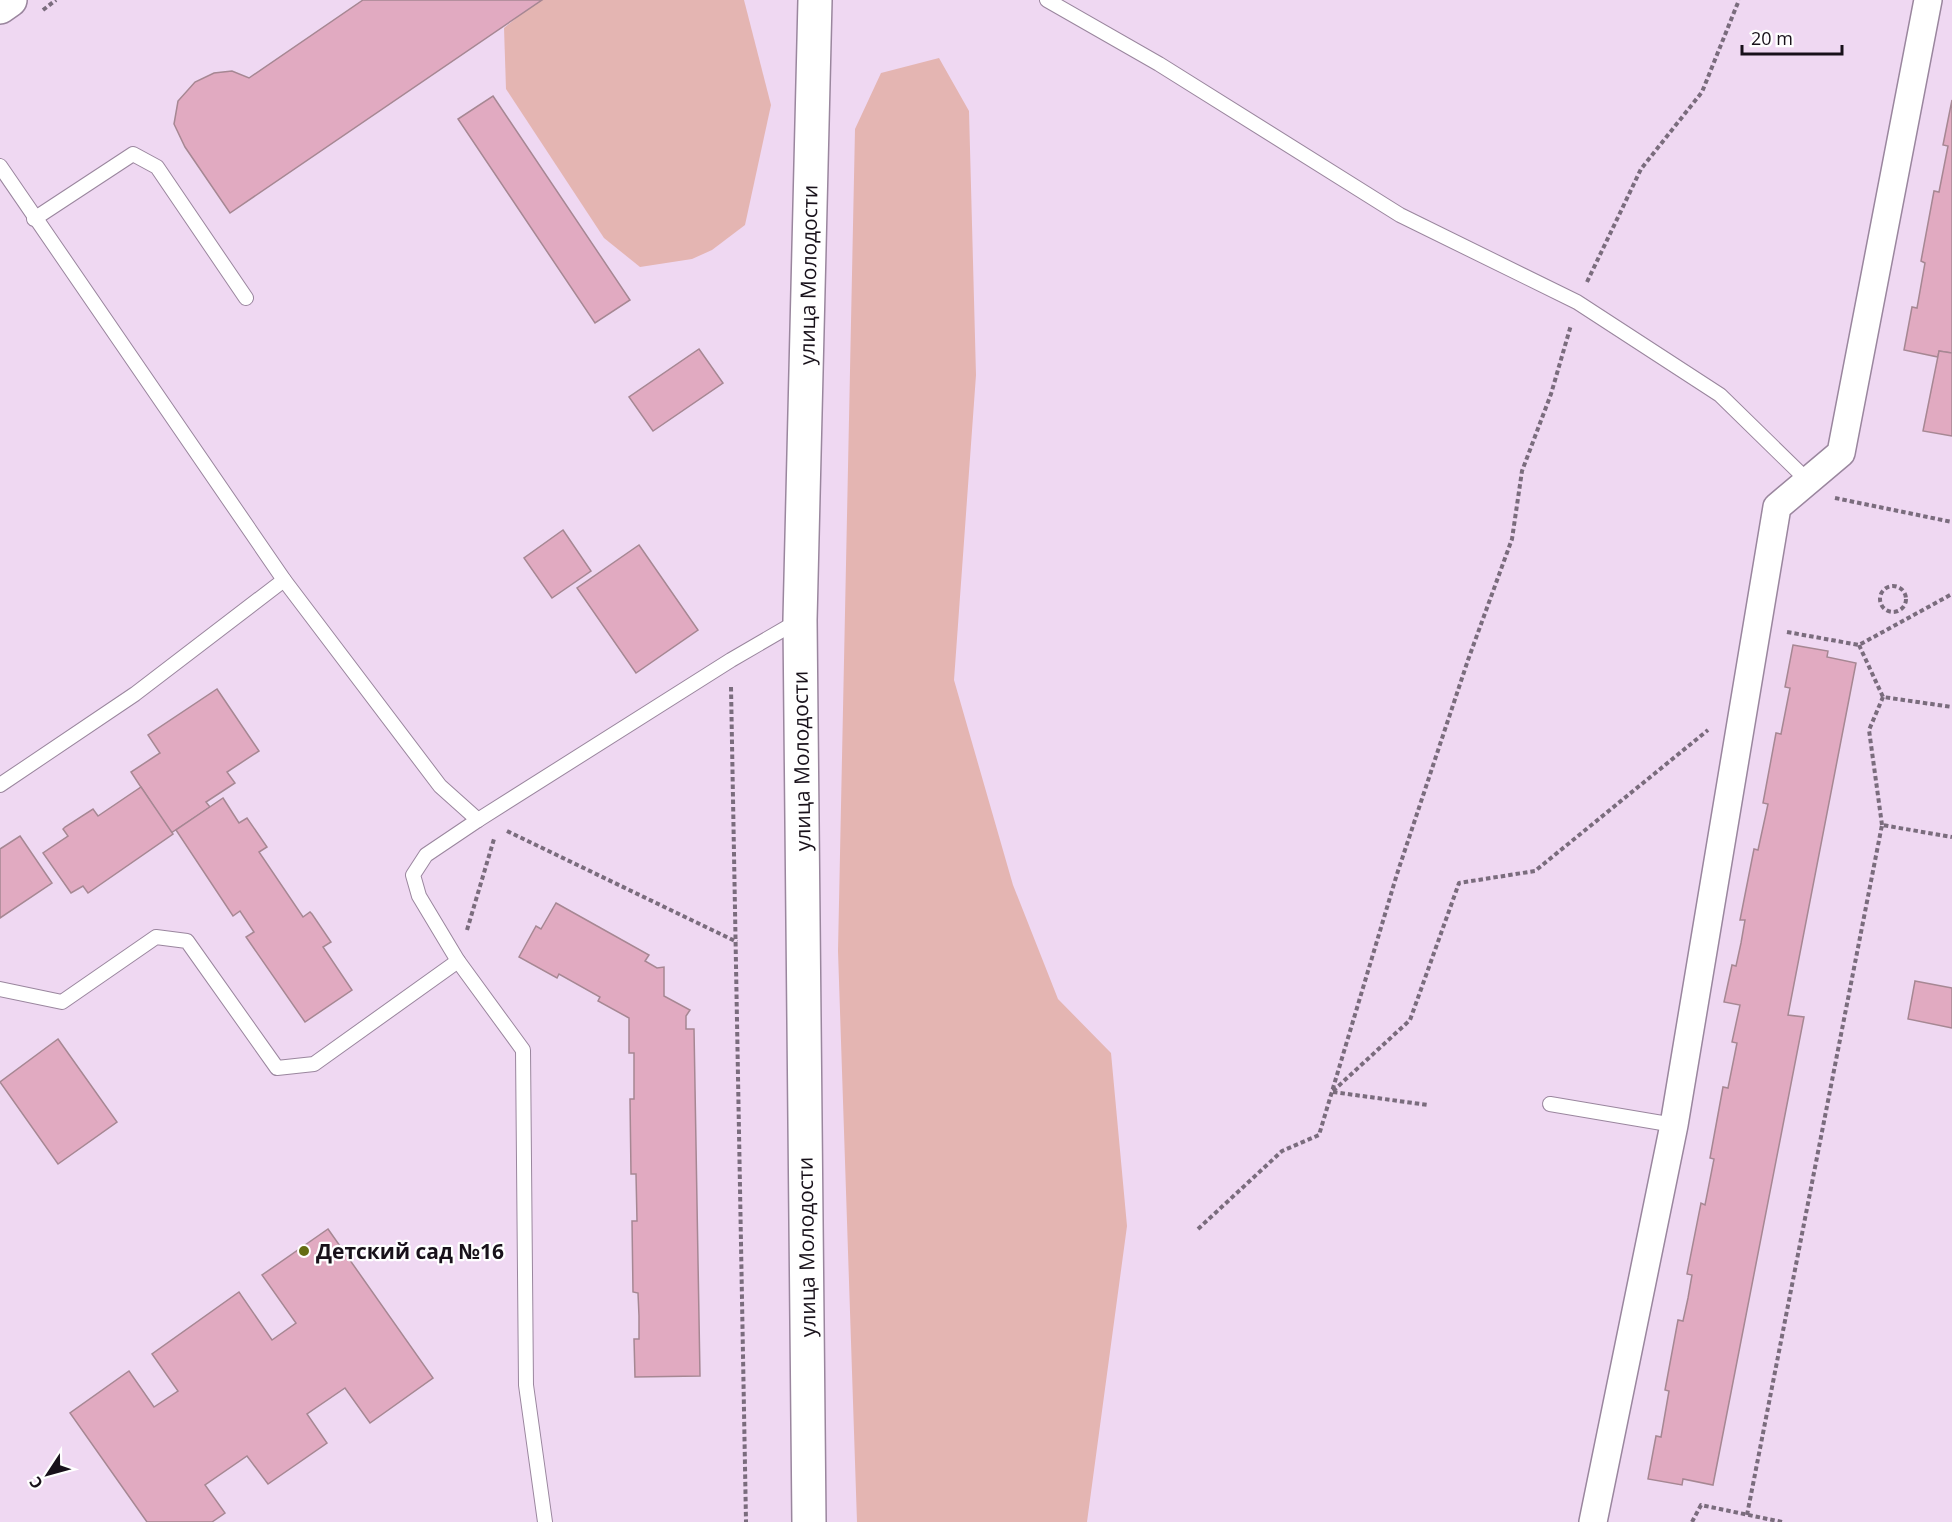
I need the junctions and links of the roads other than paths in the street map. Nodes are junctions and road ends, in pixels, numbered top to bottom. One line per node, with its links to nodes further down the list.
1 (10, 0): 5 (street)
2 (815, 0): 11 (street, улица Молодости)
3 (1047, 0): 9 (lane)
4 (1928, 0): 9 (street)
5 (0, 7)
6 (0, 166): 7 (lane)
7 (34, 219): 8 (lane); 10 (lane)
8 (246, 298)
9 (1808, 482): 17 (street)
10 (284, 580): 12 (lane); 13 (lane)
11 (800, 620): 13 (lane); 19 (street, улица Молодости)
12 (0, 785)
13 (478, 820): 14 (lane)
14 (458, 961): 15 (lane); 18 (lane)
15 (0, 989)
16 (1550, 1104): 17 (lane)
17 (1674, 1125): 20 (street)
18 (545, 1522)
19 (809, 1522)
20 (1593, 1522)

